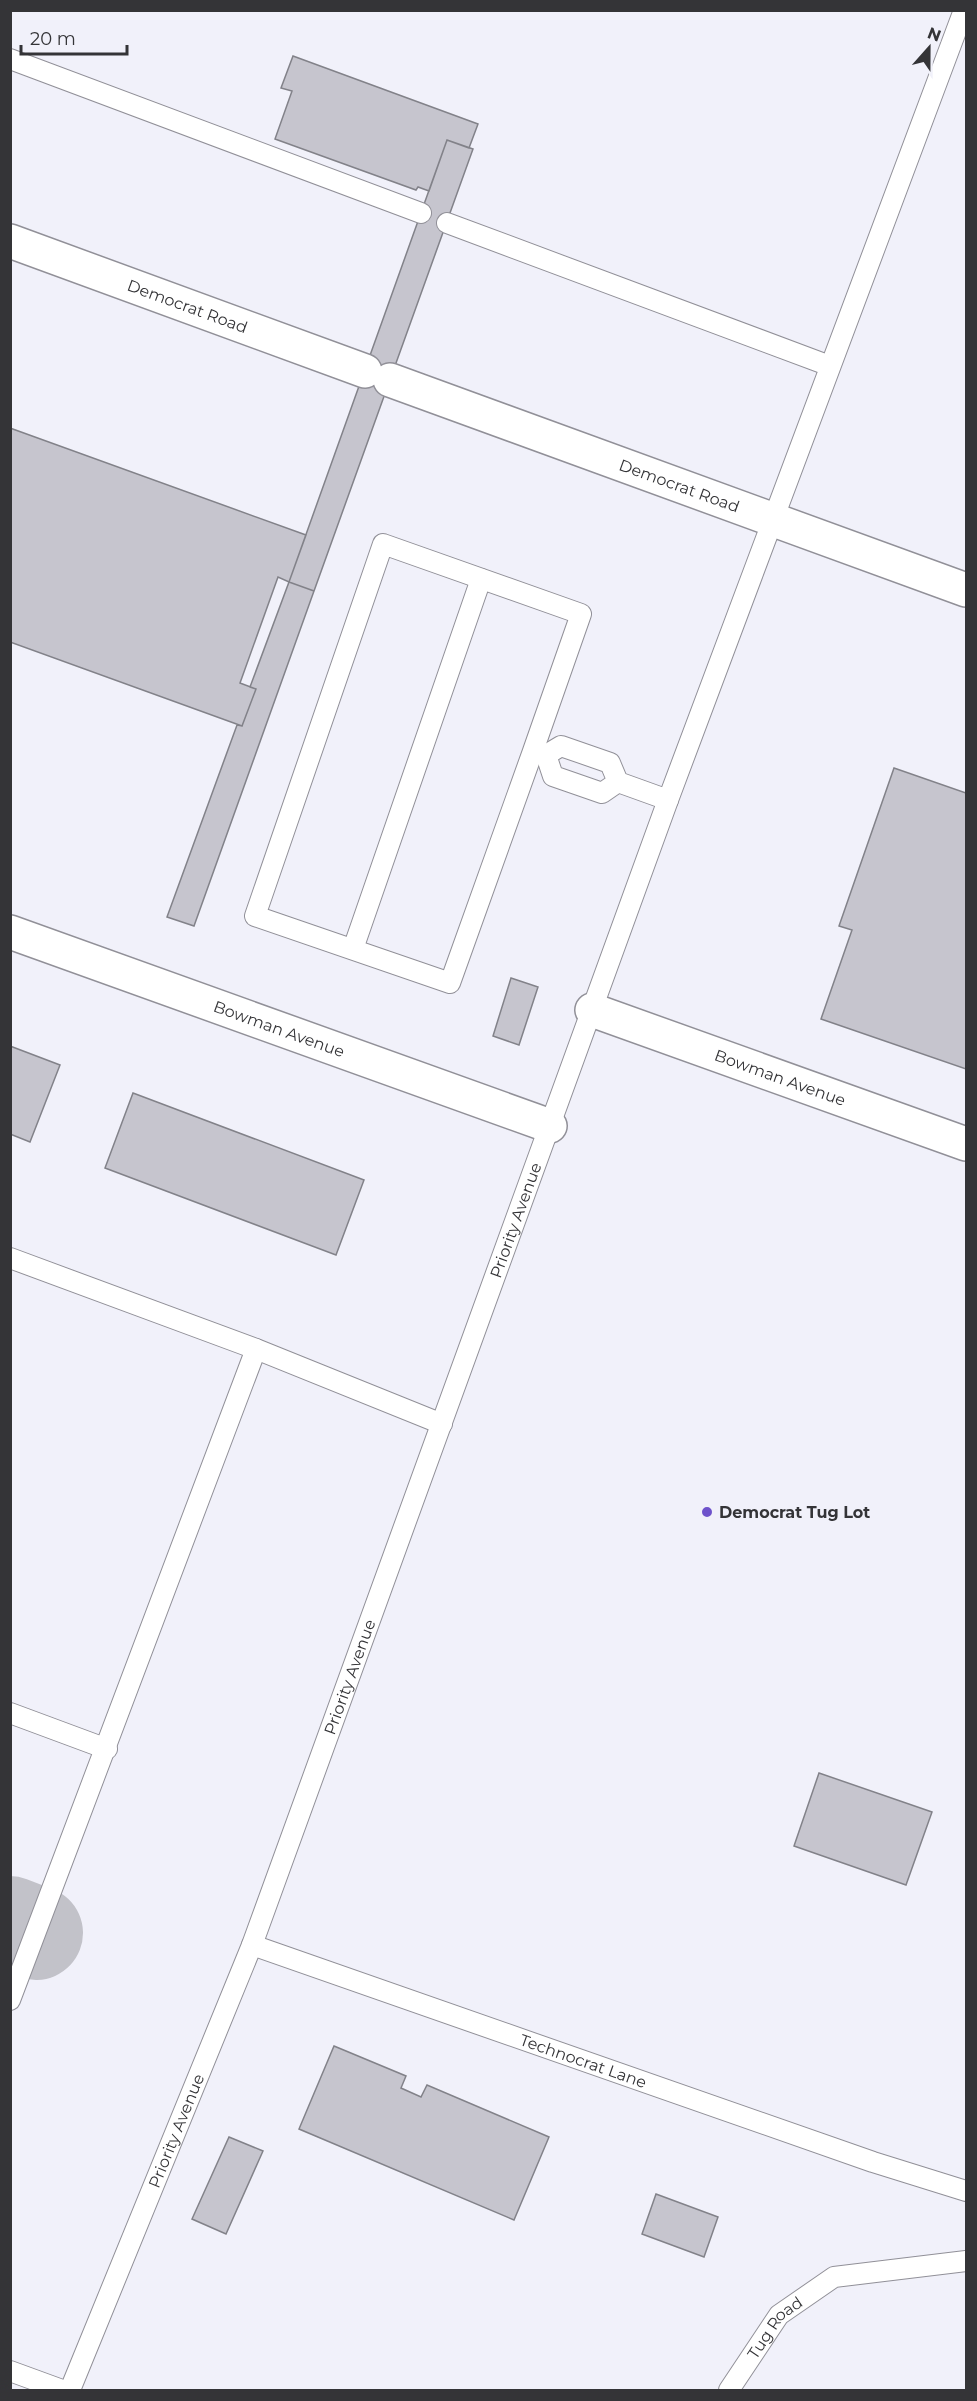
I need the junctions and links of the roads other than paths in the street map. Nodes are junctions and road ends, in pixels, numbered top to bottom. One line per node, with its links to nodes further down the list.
1 (964, 10): 6 (lane, Priority Avenue)
2 (10, 59): 3 (lane)
3 (421, 213)
4 (447, 223): 6 (lane)
5 (10, 241): 7 (main road, Democrat Road)
6 (830, 366): 7 (lane, Priority Avenue)
7 (772, 519): 9 (main road, Democrat Road); 12 (lane, Priority Avenue)
8 (481, 579): 10 (lane); 14 (lane); 14 (lane)
9 (966, 590)
10 (540, 753): 11 (lane); 11 (lane); 14 (lane)
11 (618, 782): 12 (lane)
12 (668, 800): 15 (lane, Priority Avenue)
13 (10, 932): 16 (main road, Bowman Avenue)
14 (353, 950)
15 (592, 1010): 16 (lane, Priority Avenue); 17 (main road, Bowman Avenue)
16 (550, 1126): 20 (lane, Priority Avenue)
17 (966, 1144)
18 (10, 1258): 19 (lane)
19 (256, 1349): 20 (lane); 22 (lane)
20 (442, 1424): 23 (lane, Priority Avenue)
21 (10, 1713): 22 (lane)
22 (107, 1749): 24 (lane)
23 (252, 1945): 25 (lane, Technocrat Lane); 29 (lane, Priority Avenue)
24 (10, 2000)
25 (966, 2191)
26 (966, 2261): 30 (lane, Tug Road)
27 (10, 2371): 28 (lane)
28 (62, 2391)
29 (70, 2391)
30 (729, 2391)

